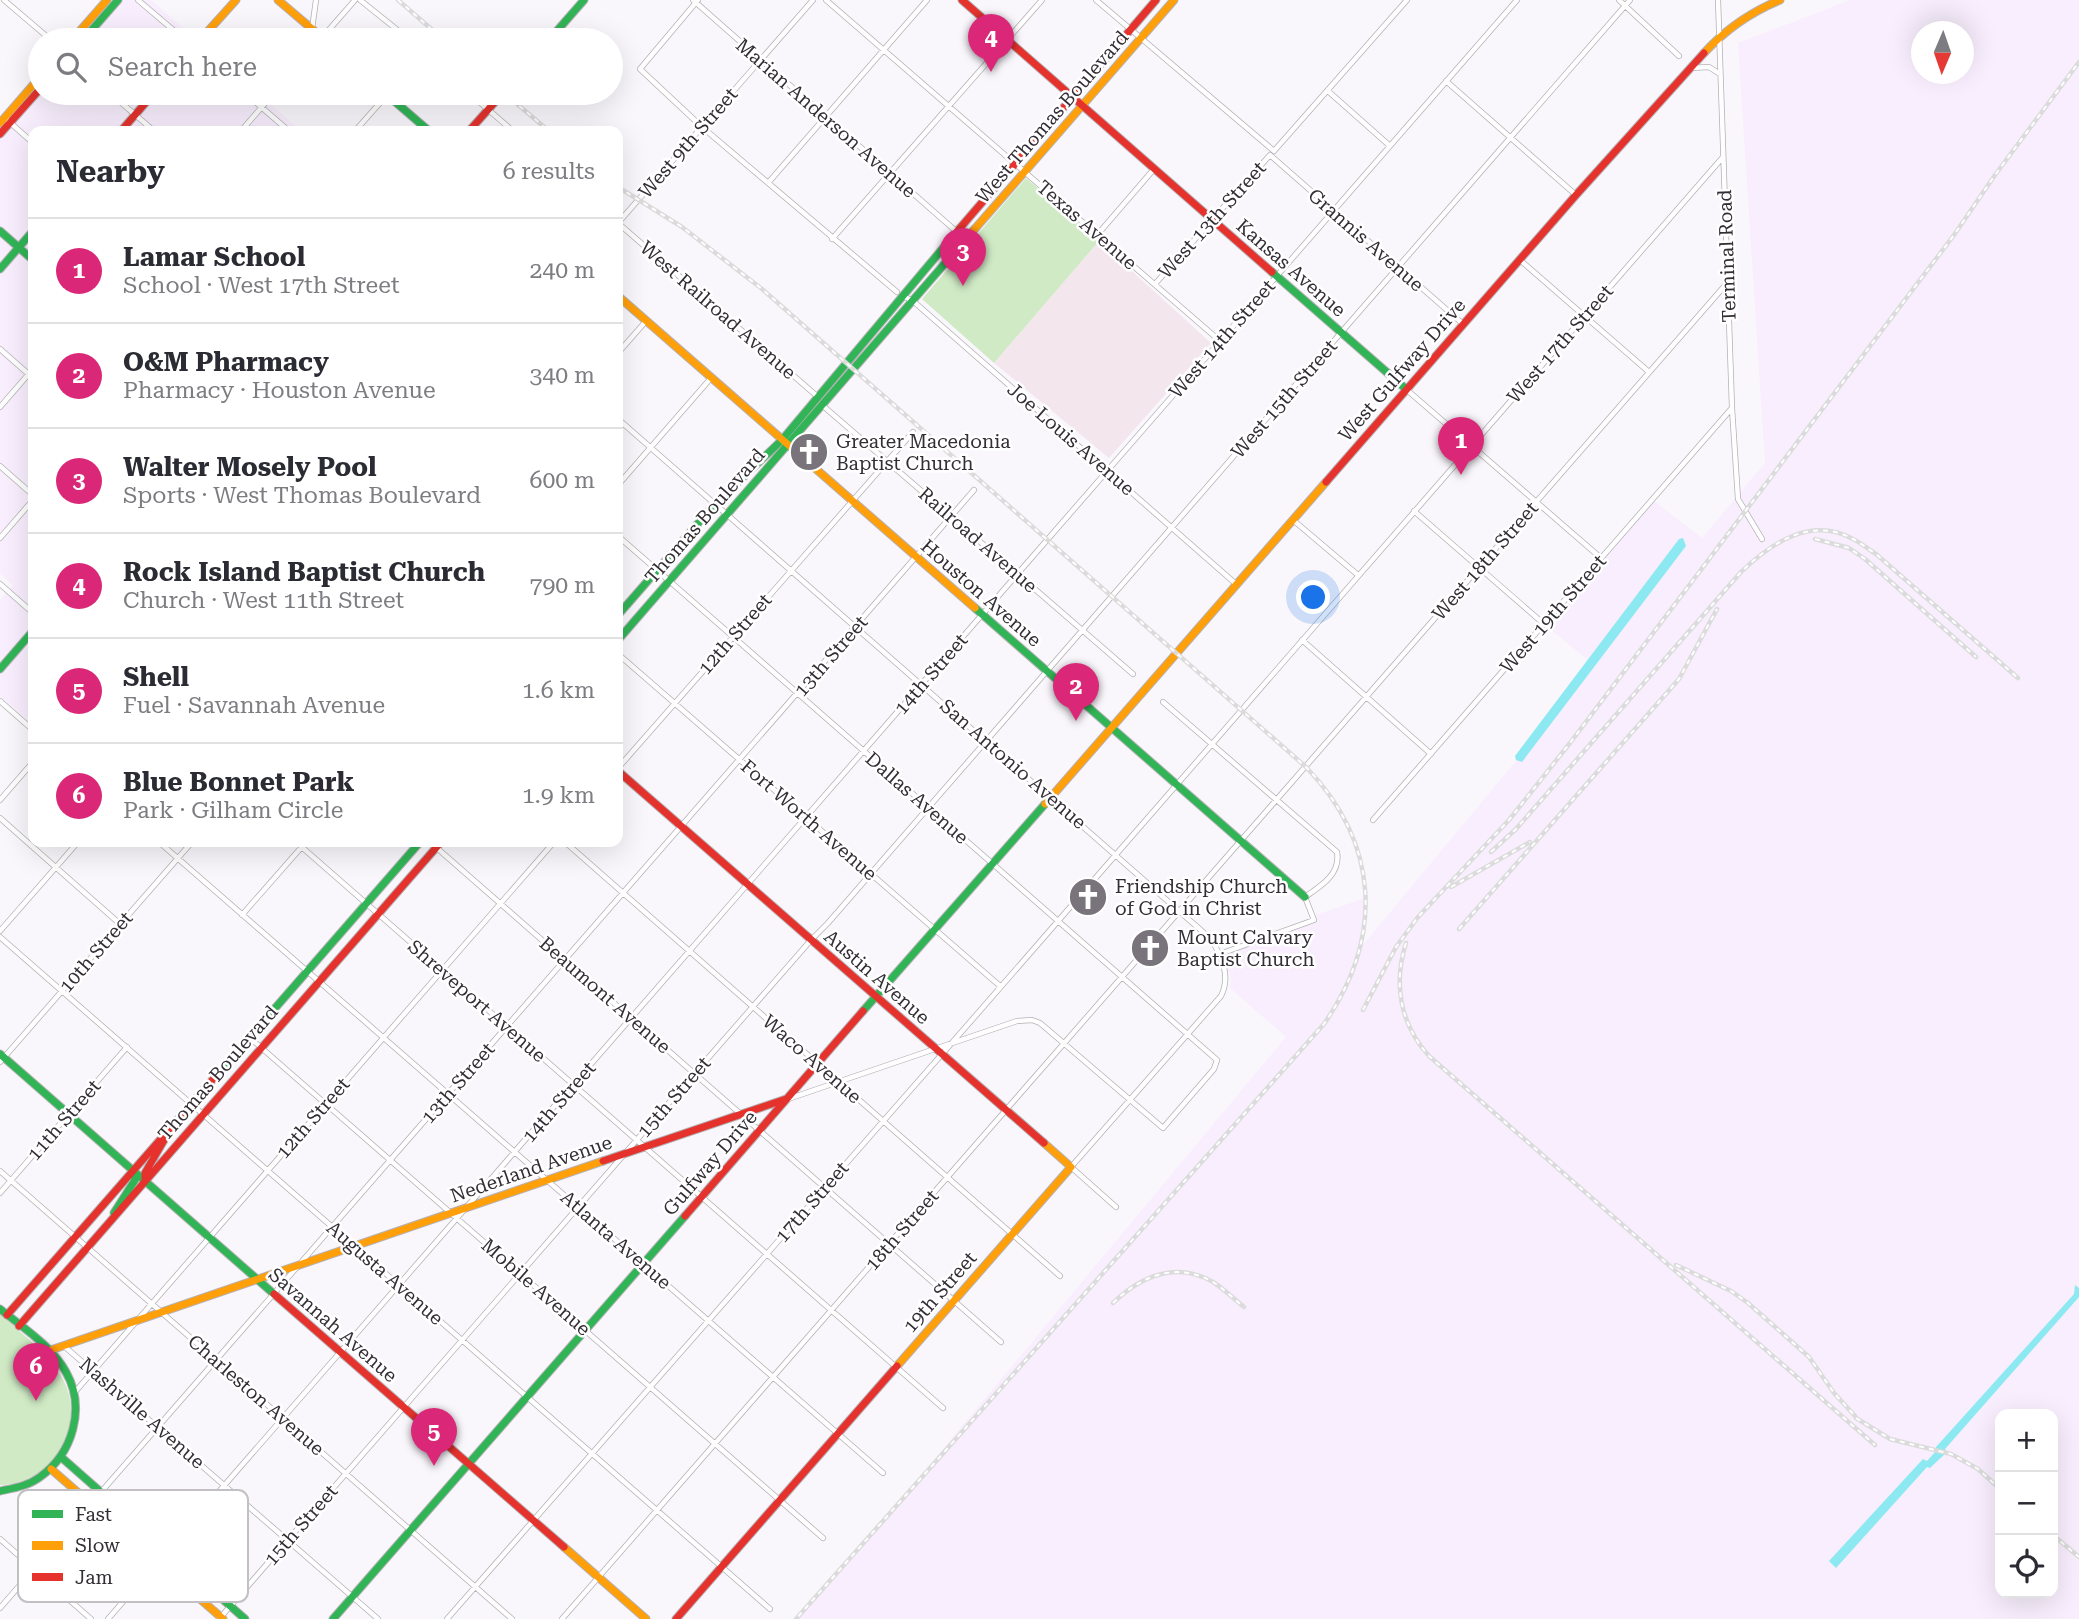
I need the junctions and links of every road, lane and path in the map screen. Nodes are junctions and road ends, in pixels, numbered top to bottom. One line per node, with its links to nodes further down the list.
1 (4, 0): 27 (street)
2 (107, 0): 28 (main road)
3 (118, 0): 29 (main road)
4 (138, 0): 30 (street)
5 (236, 0): 31 (main road)
6 (278, 0): 32 (main road)
7 (316, 0): 33 (street)
8 (355, 0): 34 (street)
9 (360, 0): 35 (street)
10 (584, 0): 36 (main road)
11 (813, 0): 43 (street, West 9th Street)
12 (826, 0): 41 (street, Texas Avenue)
13 (927, 0): 41 (street)
14 (962, 0): 40 (main road, Kansas Avenue)
15 (1042, 0): 40 (street)
16 (1096, 0): 37 (street, Grannis Avenue)
17 (1156, 0): 37 (main road, West Thomas Boulevard)
18 (1174, 0): 39 (main road, West Thomas Boulevard)
19 (1407, 0): 47 (street, West 13th Street)
20 (1517, 0): 46 (street, West 14th Street)
21 (1619, 0): 26 (street)
22 (1630, 0): 26 (street, West 15th Street)
23 (1718, 0): 38 (street, Terminal Road)
24 (1780, 0): 38 (main road, West Gulfway Drive)
25 (695, 1): 43 (street, Marian Anderson Avenue); 73 (street, Joe Louis Avenue)
26 (1626, 6): 42 (street); 75 (street, West 15th Street)
27 (37, 28)
28 (82, 28)
29 (94, 28)
30 (171, 28)
31 (211, 28)
32 (310, 28)
33 (312, 28)
34 (331, 28)
35 (395, 28)
36 (560, 28)
37 (1130, 29): 39 (street, Grannis Avenue); 49 (main road, West Thomas Boulevard)
38 (1718, 36): 44 (main road, West Gulfway Drive); 45 (street, Terminal Road)
39 (1142, 38): 59 (main road, West Thomas Boulevard); 78 (street, Grannis Avenue)
40 (1007, 39): 49 (main road, Kansas Avenue); 58 (street)
41 (883, 50): 58 (street, Texas Avenue); 63 (street)
42 (1679, 56)
43 (761, 60): 63 (street, Marian Anderson Avenue); 73 (street, West 9th Street)
44 (1690, 68): 45 (street); 85 (main road, West Gulfway Drive)
45 (1720, 74): 79 (street, Terminal Road)
46 (1446, 81): 75 (street); 77 (street, West 14th Street)
47 (1328, 91): 77 (street); 78 (street, West 13th Street)
48 (28, 92): 64 (main road)
49 (1073, 98): 59 (main road, Kansas Avenue); 80 (main road, West Thomas Boulevard)
50 (28, 100): 64 (main road)
51 (124, 105): 62 (street)
52 (144, 105): 62 (main road)
53 (260, 105): 60 (street)
54 (377, 105): 69 (street)
55 (399, 105): 70 (main road)
56 (482, 105): 61 (street)
57 (492, 105): 61 (main road)
58 (948, 106): 80 (street, Texas Avenue); 83 (street)
59 (1082, 106): 81 (main road, Kansas Avenue); 82 (main road, West Thomas Boulevard)
60 (262, 107): 67 (street); 68 (street)
61 (488, 110): 71 (main road); 72 (street)
62 (135, 115): 65 (main road); 66 (street)
63 (825, 117): 83 (street, Marian Anderson Avenue); 84 (street)
64 (5, 121): 74 (main road); 76 (street)
65 (125, 126)
66 (148, 126)
67 (245, 126)
68 (283, 126)
69 (359, 126)
70 (423, 126)
71 (474, 126)
72 (507, 126)
73 (702, 127): 84 (street, Joe Louis Avenue); 87 (street, West 9th Street)
74 (0, 134)
75 (1511, 138): 85 (street); 98 (street, West 15th Street)
76 (28, 139)
77 (1390, 146): 86 (street, West 14th Street)
78 (1272, 153): 86 (street, Grannis Avenue); 88 (street, West 13th Street)
79 (1723, 157): 101 (street, Terminal Road); 106 (street, West 17th Street)
80 (1014, 163): 82 (street, Texas Avenue); 91 (main road, West Thomas Boulevard)
81 (1154, 169): 88 (main road, Kansas Avenue); 92 (street)
82 (1024, 171): 92 (street, Texas Avenue); 105 (main road, West Thomas Boulevard)
83 (890, 173): 91 (street, Marian Anderson Avenue); 94 (street)
84 (768, 183): 94 (street, Joe Louis Avenue)
85 (1576, 195): 97 (main road, West Gulfway Drive)
86 (1333, 211): 98 (street, Grannis Avenue); 100 (street, West 14th Street)
87 (623, 217)
88 (1212, 219): 100 (main road, Kansas Avenue); 102 (street, West 13th Street)
89 (623, 227): 118 (street, West Railroad Avenue)
90 (0, 231): 95 (main road)
91 (957, 232): 103 (main road, West Thomas Boulevard)
92 (1098, 234): 102 (street, Texas Avenue)
93 (28, 237): 95 (main road)
94 (832, 239): 103 (street, Joe Louis Avenue)
95 (19, 247): 96 (main road); 99 (main road)
96 (28, 255)
97 (1520, 259): 106 (street); 108 (main road, West Gulfway Drive)
98 (1398, 268): 108 (street, Grannis Avenue); 109 (street, West 15th Street)
99 (0, 269)
100 (1277, 276): 109 (main road, Kansas Avenue); 110 (street, West 14th Street)
101 (1728, 282): 113 (street, West 18th Street); 121 (street, Terminal Road)
102 (1155, 284): 110 (street, Texas Avenue)
103 (900, 294): 105 (street, Joe Louis Avenue); 118 (main road, West Thomas Boulevard)
104 (623, 300): 107 (main road, Houston Avenue)
105 (913, 301): 119 (main road, West Thomas Boulevard); 129 (street, Joe Louis Avenue)
106 (1584, 316): 113 (street); 125 (street, West 17th Street)
107 (646, 321): 111 (street); 115 (main road, Houston Avenue)
108 (1463, 324): 117 (main road, West Gulfway Drive)
109 (1341, 332): 117 (main road, Kansas Avenue); 141 (street, West 15th Street)
110 (1220, 341): 129 (street, West 14th Street)
111 (623, 348)
112 (0, 349): 114 (street)
113 (1649, 372): 134 (street, West 18th Street)
114 (28, 373)
115 (711, 378): 124 (main road, Houston Avenue); 126 (street)
116 (28, 379): 120 (street)
117 (1406, 390): 125 (street, Kansas Avenue); 140 (main road, West Gulfway Drive)
118 (818, 397): 124 (main road, West Thomas Boulevard)
119 (822, 405): 124 (main road, West Thomas Boulevard); 127 (street, Railroad Avenue)
120 (0, 407)
121 (1732, 408): 143 (street, Terminal Road); 146 (street, West 19th Street)
122 (623, 424): 126 (street, San Antonio Avenue)
123 (913, 432): 127 (street, 12th Street)
124 (785, 442): 133 (main road, Houston Avenue); 136 (main road, Thomas Boulevard); 138 (main road, Thomas Boulevard)
125 (1471, 445): 134 (street, Kansas Avenue); 137 (street, West 17th Street)
126 (650, 448): 130 (street); 136 (street, San Antonio Avenue)
127 (887, 461): 133 (street, 12th Street); 139 (street, Railroad Avenue)
128 (0, 466): 132 (street)
129 (1107, 471): 141 (street, Joe Louis Avenue); 150 (street, West 14th Street)
130 (623, 479)
131 (974, 490): 139 (street)
132 (28, 493)
133 (852, 500): 145 (main road, Houston Avenue); 149 (street, 12th Street)
134 (1536, 502): 146 (street, Kansas Avenue); 147 (street, West 18th Street)
135 (28, 504): 142 (street)
136 (715, 504): 138 (street, San Antonio Avenue); 148 (main road, Thomas Boulevard)
137 (1414, 510): 147 (street); 151 (street, West 17th Street)
138 (727, 514): 149 (street, San Antonio Avenue); 152 (main road, Thomas Boulevard)
139 (952, 517): 145 (street); 150 (street, Railroad Avenue)
140 (1293, 519): 151 (street); 154 (main road, West Gulfway Drive)
141 (1172, 528): 154 (street, Joe Louis Avenue); 160 (street, West 15th Street)
142 (0, 538)
143 (1762, 539)
144 (623, 540): 148 (street, Dallas Avenue)
145 (917, 558): 157 (main road, Houston Avenue); 159 (street, 13th Street)
146 (1602, 558): 158 (street, West 19th Street)
147 (1479, 567): 158 (street); 171 (street, West 18th Street)
148 (657, 570): 152 (street, Dallas Avenue); 156 (main road, Thomas Boulevard)
149 (791, 570): 159 (street, San Antonio Avenue); 162 (street, 12th Street)
150 (1017, 573): 157 (street, West 14th Street); 160 (street, Railroad Avenue)
151 (1358, 575): 164 (street, West 17th Street)
152 (669, 581): 161 (main road, Thomas Boulevard); 162 (street, Dallas Avenue)
153 (0, 584): 155 (street)
154 (1236, 584): 176 (main road, West Gulfway Drive)
155 (28, 609)
156 (623, 609)
157 (983, 616): 167 (main road, Houston Avenue); 169 (street, 14th Street)
158 (1544, 624): 180 (street, West 19th Street)
159 (856, 627): 169 (street, San Antonio Avenue); 170 (street, 13th Street)
160 (1082, 630): 167 (street, West 15th Street); 168 (street, Railroad Avenue)
161 (623, 634)
162 (733, 636): 170 (street, Dallas Avenue); 174 (street, 12th Street)
163 (28, 637): 166 (main road)
164 (1301, 640): 171 (street); 178 (street, West 17th Street)
165 (623, 658): 174 (street, Fort Worth Avenue)
166 (0, 669)
167 (1046, 671): 176 (main road, Houston Avenue); 177 (street, 15th Street)
168 (1133, 674)
169 (922, 685): 177 (street, San Antonio Avenue); 179 (street, 14th Street)
170 (798, 694): 179 (street, Dallas Avenue); 181 (street, 13th Street)
171 (1366, 697): 180 (street); 188 (street, West 18th Street)
172 (0, 701): 175 (street)
173 (1163, 702): 178 (street)
174 (675, 703): 181 (street, Fort Worth Avenue); 182 (street, 12th Street)
175 (28, 726)
176 (1111, 727): 185 (main road, Houston Avenue); 186 (main road, Gulfway Drive)
177 (986, 740): 186 (street, San Antonio Avenue); 189 (street, 15th Street)
178 (1212, 744): 185 (street, West 17th Street); 188 (street)
179 (864, 752): 189 (street, Dallas Avenue); 191 (street, 14th Street)
180 (1431, 754): 192 (street, West 19th Street)
181 (740, 760): 191 (street, Fort Worth Avenue); 193 (street, 13th Street)
182 (623, 763)
183 (28, 768): 187 (street)
184 (623, 774): 193 (main road, Austin Avenue)
185 (1176, 784): 194 (main road, Houston Avenue); 206 (street, 17th Street)
186 (1050, 797): 206 (street, San Antonio Avenue); 208 (main road, Gulfway Drive)
187 (0, 800)
188 (1276, 800): 194 (street, West 18th Street); 213 (street)
189 (928, 807): 208 (street, Dallas Avenue); 210 (street, 15th Street)
190 (0, 818): 195 (street)
191 (806, 818): 210 (street, Fort Worth Avenue); 211 (street, 14th Street)
192 (1373, 820)
193 (682, 827): 211 (main road, Austin Avenue); 212 (street, 13th Street)
194 (1241, 841): 213 (main road, Houston Avenue); 216 (street, 18th Street)
195 (28, 842)
196 (33, 847): 209 (street)
197 (74, 847): 209 (street)
198 (165, 847): 207 (street, Atlanta Avenue)
199 (187, 847): 207 (street, 10th Street)
200 (302, 847): 214 (street, Shreveport Avenue); 218 (street)
201 (416, 847): 214 (main road, Thomas Boulevard)
202 (434, 847): 217 (main road, Thomas Boulevard)
203 (439, 847): 215 (street, Beaumont Avenue)
204 (550, 847): 215 (street, 12th Street)
205 (571, 847): 212 (street, Waco Avenue)
206 (1116, 854): 216 (street, San Antonio Avenue); 219 (street, 17th Street)
207 (177, 858): 218 (street, Atlanta Avenue); 220 (street, 10th Street)
208 (992, 863): 219 (street, Dallas Avenue); 221 (main road, Gulfway Drive)
209 (56, 867): 220 (street); 222 (street)
210 (870, 873): 221 (street, Fort Worth Avenue); 224 (street, 15th Street)
211 (748, 886): 224 (main road, Austin Avenue); 225 (street, 14th Street)
212 (623, 893): 225 (street, Waco Avenue); 227 (street, 13th Street)
213 (1305, 897): 226 (street, Houston Avenue)
214 (366, 903): 217 (street, Shreveport Avenue); 229 (main road, Thomas Boulevard)
215 (500, 903): 227 (street, Beaumont Avenue); 228 (street, 12th Street)
216 (1181, 910): 226 (street, San Antonio Avenue); 230 (street, 18th Street)
217 (378, 914): 228 (street, Shreveport Avenue); 231 (main road, Thomas Boulevard)
218 (242, 915): 229 (street, Atlanta Avenue)
219 (1057, 921): 230 (street, Dallas Avenue); 232 (street, 17th Street)
220 (121, 924): 234 (street, 10th Street)
221 (934, 930): 232 (street, Fort Worth Avenue); 235 (main road, Gulfway Drive)
222 (0, 931)
223 (0, 937): 234 (street, Augusta Avenue)
224 (811, 940): 235 (main road, Austin Avenue); 236 (street, 15th Street)
225 (690, 952): 236 (street, Waco Avenue); 237 (street, 14th Street)
226 (1220, 954): 233 (street, San Antonio Avenue)
227 (565, 960): 237 (street, Beaumont Avenue); 238 (street, 13th Street)
228 (442, 970): 238 (street, Shreveport Avenue); 241 (street, 12th Street)
229 (307, 971): 231 (street, Atlanta Avenue); 240 (main road, Thomas Boulevard)
230 (1122, 976): 239 (street, Dallas Avenue); 243 (street, 18th Street)
231 (320, 981): 241 (street, Atlanta Avenue); 245 (main road, Thomas Boulevard)
232 (1000, 986): 242 (street, 17th Street)
233 (1226, 986): 239 (street, 19th Street)
234 (62, 991): 244 (street, Augusta Avenue); 248 (street, 10th Street)
235 (876, 997): 246 (main road, Austin Avenue); 249 (main road, Gulfway Drive)
236 (753, 1006): 249 (street, Waco Avenue); 250 (street, 15th Street)
237 (631, 1019): 250 (street, Beaumont Avenue); 252 (street, 14th Street)
238 (507, 1027): 252 (street, Shreveport Avenue); 253 (street, 13th Street)
239 (1187, 1033): 255 (street, 19th Street); 255 (street, Dallas Avenue)
240 (249, 1037): 245 (street, Mobile Avenue); 256 (main road, Thomas Boulevard)
241 (384, 1037): 253 (street, Atlanta Avenue); 257 (street, 12th Street)
242 (952, 1042): 243 (street, Nederland Avenue); 246 (street, Nederland Avenue); 247 (street, 17th Street)
243 (1064, 1044): 255 (street); 258 (street, 18th Street)
244 (127, 1047): 256 (street, Augusta Avenue); 259 (street, 11th Street)
245 (262, 1048): 257 (street, Mobile Avenue); 260 (main road, Thomas Boulevard)
246 (934, 1048): 247 (main road, Austin Avenue); 251 (street, Nederland Avenue)
247 (942, 1054): 258 (main road, Austin Avenue); 262 (street, 17th Street)
248 (1, 1058): 259 (main road, Savannah Avenue)
249 (818, 1063): 251 (street, Waco Avenue); 254 (main road, Gulfway Drive)
250 (695, 1073): 261 (street, Beaumont Avenue); 265 (street, 15th Street)
251 (838, 1082): 254 (street, Nederland Avenue); 262 (street, Waco Avenue)
252 (573, 1085): 265 (street, Shreveport Avenue); 267 (street, 14th Street)
253 (449, 1093): 267 (street, Atlanta Avenue); 269 (street, 13th Street)
254 (788, 1099): 261 (main road, Nederland Avenue); 264 (main road, Gulfway Drive)
255 (1129, 1100): 270 (street, 19th Street)
256 (191, 1104): 260 (street, Augusta Avenue); 263 (main road, Thomas Boulevard)
257 (326, 1104): 269 (street, Mobile Avenue); 272 (street, 12th Street)
258 (1006, 1110): 270 (main road, Austin Avenue); 274 (street, 18th Street)
259 (69, 1114): 271 (main road, Savannah Avenue); 276 (street, 11th Street)
260 (203, 1114): 272 (street, Augusta Avenue); 277 (main road, Thomas Boulevard)
261 (740, 1114): 264 (street, Beaumont Avenue); 266 (main road, Nederland Avenue)
262 (883, 1121): 274 (street, Waco Avenue); 278 (street, 17th Street)
263 (169, 1130): 271 (main road, Thomas Boulevard); 277 (main road)
264 (760, 1130): 278 (street, Beaumont Avenue); 280 (main road, Gulfway Drive)
265 (637, 1140): 266 (street, Shreveport Avenue); 268 (street, 15th Street)
266 (644, 1147): 268 (main road, Nederland Avenue); 280 (street, Shreveport Avenue)
267 (515, 1152): 275 (street, Atlanta Avenue); 283 (street, 14th Street)
268 (626, 1153): 275 (main road, Nederland Avenue); 281 (street, 15th Street)
269 (390, 1160): 284 (street, Mobile Avenue); 286 (street, 13th Street)
270 (1071, 1167): 282 (street, Austin Avenue); 287 (main road, 19th Street)
271 (133, 1170): 277 (main road, Savannah Avenue); 285 (main road); 288 (main road, Thomas Boulevard)
272 (268, 1170): 286 (street, Augusta Avenue); 289 (street, 12th Street)
273 (0, 1171): 276 (street, Charleston Avenue)
274 (948, 1177): 287 (street, Waco Avenue); 290 (street, 18th Street)
275 (548, 1180): 281 (street, Atlanta Avenue); 283 (main road, Nederland Avenue)
276 (11, 1181): 279 (street, 11th Street); 288 (street, Charleston Avenue)
277 (145, 1181): 285 (main road, Thomas Boulevard); 289 (main road, Savannah Avenue)
278 (824, 1187): 290 (street, Beaumont Avenue); 293 (street, 17th Street)
279 (0, 1193)
280 (701, 1197): 293 (street, Shreveport Avenue); 294 (main road, Gulfway Drive)
281 (579, 1207): 294 (street, Atlanta Avenue); 296 (street, 15th Street)
282 (1116, 1207)
283 (461, 1210): 284 (main road, Nederland Avenue)
284 (453, 1215): 291 (main road, Nederland Avenue); 296 (street, Mobile Avenue); 299 (street)
285 (110, 1221): 292 (main road, Thomas Boulevard)
286 (333, 1227): 291 (street, Augusta Avenue); 295 (street, 13th Street)
287 (1012, 1234): 297 (street, Waco Avenue); 301 (main road, 19th Street)
288 (75, 1237): 292 (street, Charleston Avenue); 306 (main road, Thomas Boulevard)
289 (210, 1237): 298 (main road, Savannah Avenue); 302 (street, 12th Street)
290 (889, 1244): 301 (street, Beaumont Avenue); 304 (street, 18th Street)
291 (355, 1246): 295 (main road, Nederland Avenue); 299 (street, Augusta Avenue)
292 (87, 1248): 302 (street, Charleston Avenue); 309 (main road, Thomas Boulevard)
293 (766, 1254): 304 (street, Shreveport Avenue); 307 (street, 17th Street)
294 (644, 1264): 307 (street, Atlanta Avenue); 310 (main road, Gulfway Drive)
295 (300, 1265): 298 (main road, Nederland Avenue); 300 (street, 13th Street)
296 (521, 1273): 310 (street, Mobile Avenue); 311 (street, 15th Street)
297 (1060, 1276)
298 (257, 1279): 300 (main road, Savannah Avenue); 305 (main road, Nederland Avenue)
299 (399, 1286): 311 (street, Augusta Avenue); 315 (street)
300 (274, 1294): 315 (main road, Savannah Avenue); 316 (street, 13th Street)
301 (954, 1301): 312 (street, Beaumont Avenue); 317 (main road, 19th Street)
302 (152, 1303): 305 (street, Charleston Avenue); 308 (street, 12th Street)
303 (0, 1309): 306 (main road)
304 (832, 1311): 317 (street, Shreveport Avenue); 319 (street, 18th Street)
305 (162, 1313): 308 (main road, Nederland Avenue); 316 (street, Charleston Avenue)
306 (7, 1315): 309 (main road)
307 (708, 1320): 319 (street, Atlanta Avenue); 320 (street, 17th Street)
308 (138, 1321): 313 (main road, Nederland Avenue); 318 (street, 12th Street)
309 (19, 1326): 314 (main road)
310 (585, 1330): 320 (street, Mobile Avenue); 322 (main road, Gulfway Drive)
311 (462, 1340): 322 (street, Augusta Avenue); 323 (street, 15th Street)
312 (1001, 1342)
313 (64, 1346): 314 (main road, Nederland Avenue); 318 (street, Nashville Avenue)
314 (48, 1351): 321 (main road)
315 (340, 1352): 323 (main road, Savannah Avenue); 325 (street)
316 (216, 1360): 325 (street, Charleston Avenue); 326 (street, 13th Street)
317 (896, 1366): 324 (street, Shreveport Avenue); 327 (main road, 19th Street)
318 (93, 1370): 321 (street, 12th Street); 326 (street, Nashville Avenue)
319 (773, 1377): 327 (street, Atlanta Avenue); 328 (street, 18th Street)
320 (650, 1387): 328 (street, Mobile Avenue); 329 (street, 17th Street)
321 (74, 1394): 330 (main road)
322 (527, 1397): 329 (street, Augusta Avenue); 331 (main road, Gulfway Drive)
323 (404, 1407): 331 (main road, Savannah Avenue); 334 (street, 15th Street)
324 (943, 1408)
325 (282, 1419): 334 (street, Charleston Avenue); 335 (street)
326 (158, 1426): 335 (street, Nashville Avenue); 338 (street, 13th Street)
327 (838, 1433): 333 (street, Atlanta Avenue); 342 (main road, 19th Street)
328 (715, 1443): 342 (street, Mobile Avenue); 344 (street, 18th Street)
329 (592, 1454): 344 (street, Augusta Avenue); 345 (street, 17th Street)
330 (61, 1457): 332 (main road); 337 (main road)
331 (469, 1464): 345 (main road, Savannah Avenue); 346 (main road, Gulfway Drive)
332 (51, 1469): 336 (main road); 341 (main road)
333 (883, 1473)
334 (346, 1474): 346 (street, Charleston Avenue); 349 (street, 15th Street)
335 (224, 1486): 339 (street); 340 (street, Nashville Avenue)
336 (75, 1490)
337 (98, 1490)
338 (104, 1490)
339 (220, 1490)
340 (229, 1490)
341 (0, 1491)
342 (779, 1500): 347 (street, Mobile Avenue); 351 (main road, 19th Street)
343 (248, 1506): 349 (street, Nashville Avenue)
344 (656, 1510): 351 (street, Augusta Avenue); 352 (street, 18th Street)
345 (533, 1520): 352 (main road, Savannah Avenue); 355 (street, 17th Street)
346 (410, 1530): 355 (street, Charleston Avenue); 356 (main road, Gulfway Drive)
347 (823, 1538)
348 (0, 1539): 350 (street)
349 (288, 1540): 353 (street, 15th Street); 356 (street, Nashville Avenue)
350 (18, 1555)
351 (722, 1567): 364 (street, Augusta Avenue); 375 (main road, 19th Street)
352 (598, 1577): 373 (street, 18th Street); 374 (main road, Savannah Avenue)
353 (248, 1586)
354 (18, 1587): 363 (street, 13th Street)
355 (475, 1587): 371 (street, 17th Street); 372 (street, Charleston Avenue)
356 (352, 1597): 369 (main road, Gulfway Drive); 370 (street, Nashville Avenue)
357 (72, 1602): 366 (street)
358 (123, 1602): 367 (street)
359 (203, 1602): 365 (main road)
360 (225, 1602): 362 (main road)
361 (234, 1602): 362 (street, 15th Street)
362 (230, 1606): 365 (street, 15th Street); 368 (main road)
363 (0, 1608)
364 (769, 1609)
365 (221, 1618)
366 (91, 1619)
367 (108, 1619)
368 (245, 1619)
369 (333, 1619)
370 (378, 1619)
371 (447, 1619)
372 (512, 1619)
373 (562, 1619)
374 (646, 1619)
375 (676, 1619)

